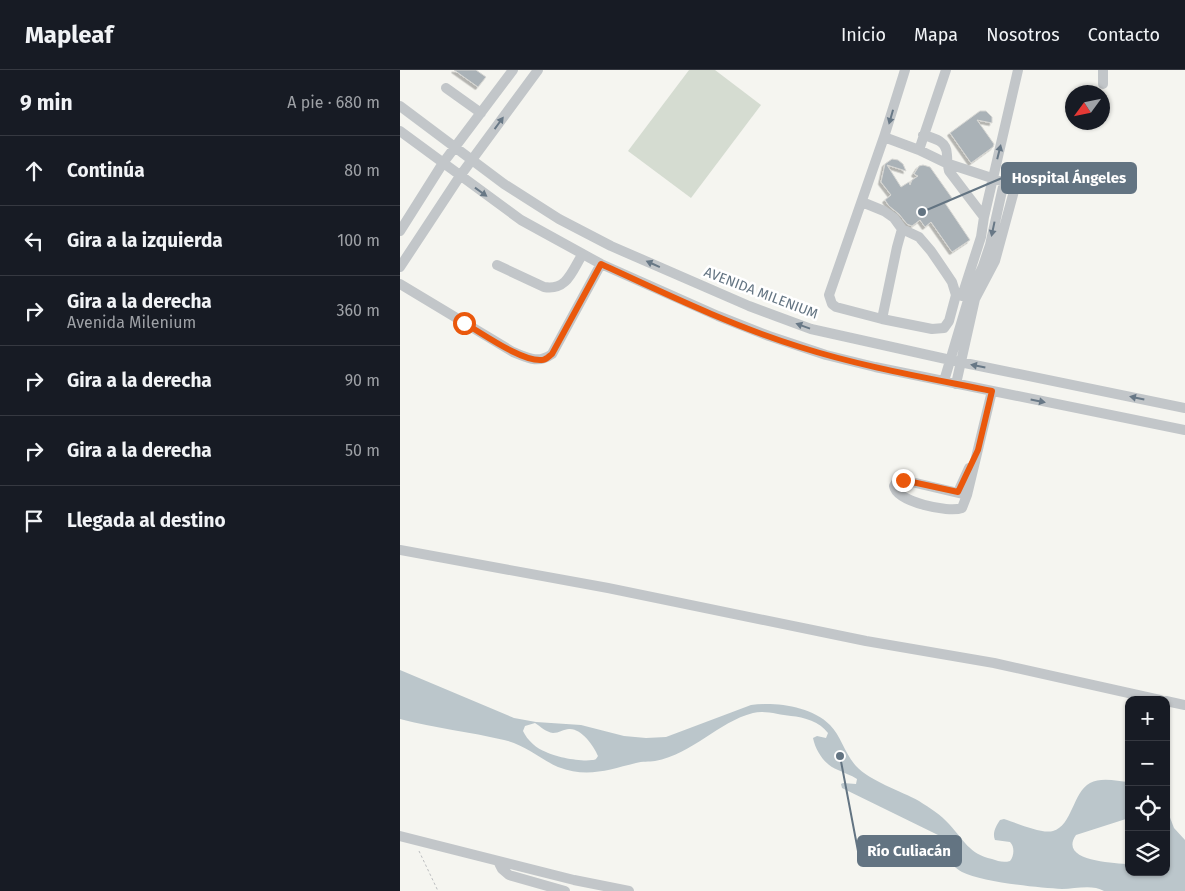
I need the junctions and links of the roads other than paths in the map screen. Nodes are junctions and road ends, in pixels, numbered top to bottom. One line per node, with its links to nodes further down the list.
1 (514, 70): 10 (street)
2 (538, 70): 16 (street, one-way to 2)
3 (904, 70): 13 (street, one-way to 13)
4 (946, 70): 12 (street)
5 (1018, 70): 20 (street, one-way to 5)
6 (1103, 70): 7 (street)
7 (1103, 84)
8 (446, 88): 10 (street)
9 (400, 106): 14 (street, AVENIDA MILENIUM)
10 (481, 113): 14 (street)
11 (400, 131): 17 (street)
12 (923, 135): 15 (street); 18 (street)
13 (884, 137): 15 (street); 21 (street)
14 (454, 147): 16 (street, AVENIDA MILENIUM); 17 (street)
15 (919, 150): 18 (street)
16 (472, 160): 19 (street); 32 (street, AVENIDA MILENIUM, one-way to 16)
17 (443, 163): 19 (street); 24 (street)
18 (946, 163): 20 (street); 22 (street)
19 (460, 176): 25 (street, one-way to 25); 28 (street)
20 (993, 178): 22 (street); 30 (street)
21 (862, 202): 23 (street); 31 (street)
22 (984, 217): 30 (street)
23 (902, 229): 30 (street); 31 (street)
24 (400, 231)
25 (582, 255): 26 (street); 27 (street)
26 (601, 264): 29 (street); 34 (street)
27 (497, 265)
28 (400, 267)
29 (400, 284)
30 (965, 297): 31 (street); 32 (street); 33 (street)
31 (882, 319)
32 (950, 360): 33 (street, AVENIDA MILENIUM); 34 (street)
33 (960, 362): 35 (street); 37 (street, AVENIDA MILENIUM, one-way to 33)
34 (944, 381): 35 (street)
35 (956, 384): 36 (street)
36 (992, 391): 38 (street, one-way to 38); 39 (street)
37 (1185, 408)
38 (1185, 430)
39 (963, 493): 39 (street)
40 (400, 550): 41 (street)
41 (1142, 696)
42 (1170, 702): 43 (street)
43 (1185, 705)
44 (400, 836): 45 (street)
45 (498, 861): 46 (street); 47 (street)
46 (565, 891)
47 (629, 891)

